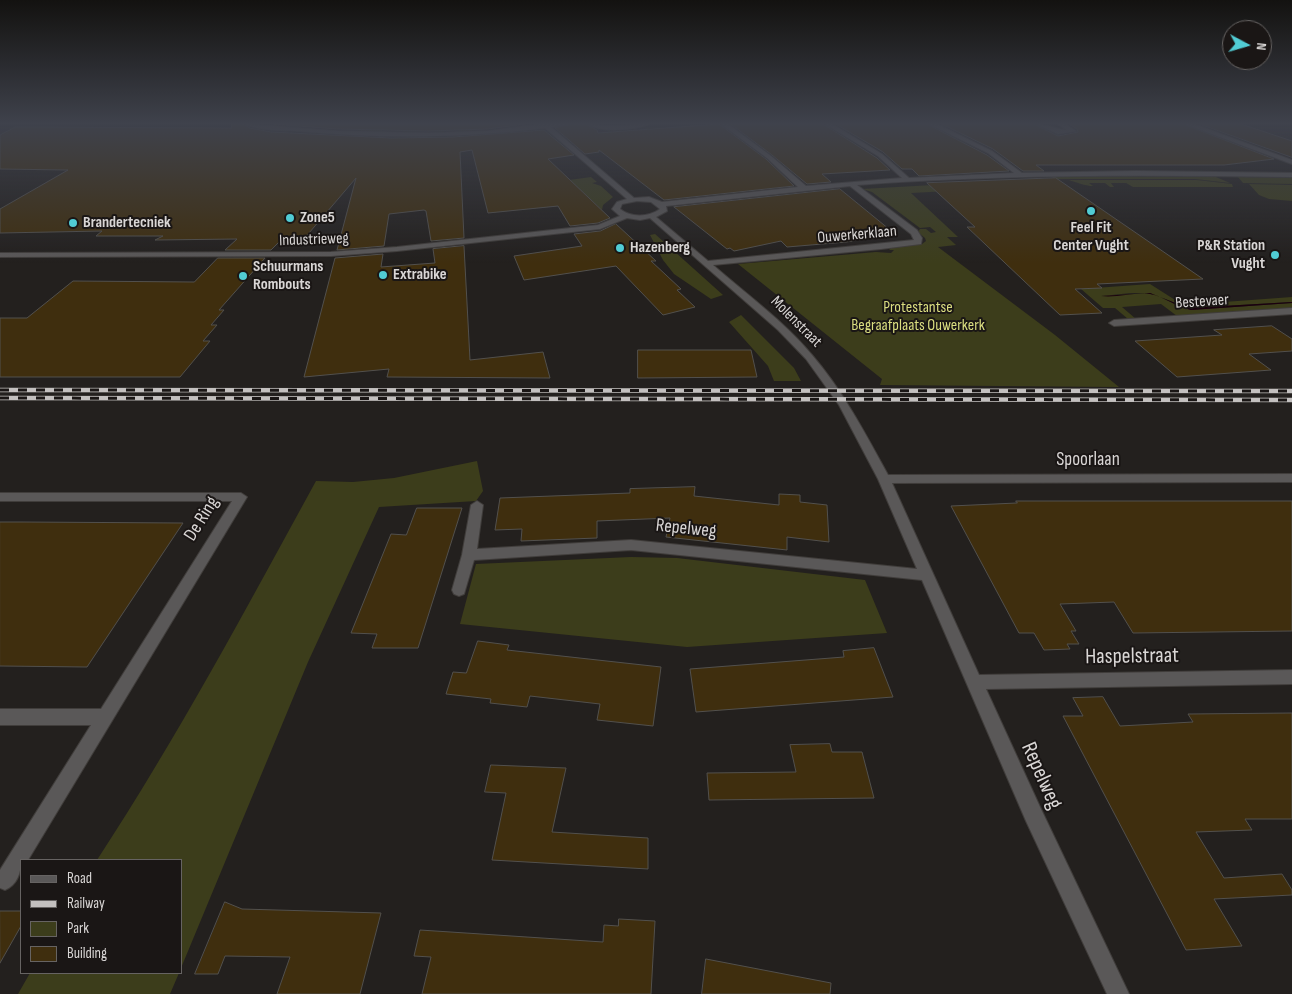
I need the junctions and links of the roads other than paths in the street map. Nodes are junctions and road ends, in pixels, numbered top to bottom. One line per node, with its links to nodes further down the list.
1 (598, 170): 10 (street)
2 (784, 170): 9 (street)
3 (897, 170): 7 (street)
4 (1015, 170): 5 (street)
5 (1020, 174): 6 (street); 7 (street)
6 (1292, 175)
7 (907, 179): 8 (street)
8 (850, 183): 9 (street); 15 (street, Ouwerkerklaan)
9 (803, 187): 11 (street)
10 (631, 199): 11 (street); 12 (street)
11 (661, 204): 13 (street)
12 (625, 216): 13 (street); 14 (street, Industrieweg)
13 (651, 216): 15 (street, Molenstraat)
14 (0, 254)
15 (707, 263): 19 (street, Molenstraat)
16 (1292, 311): 17 (street, Bestevaer)
17 (1114, 323)
18 (1292, 478): 19 (street, Spoorlaan)
19 (884, 479): 23 (street, Repelweg)
20 (0, 497): 28 (street, De Ring)
21 (477, 504): 22 (street)
22 (469, 555): 23 (street, Repelweg); 24 (street)
23 (927, 575): 26 (street, Repelweg)
24 (459, 590)
25 (1292, 678): 26 (street, Haspelstraat)
26 (974, 682): 30 (street, Repelweg)
27 (0, 717): 28 (street)
28 (105, 717): 29 (street, De Ring)
29 (5, 880)
30 (1118, 994)

